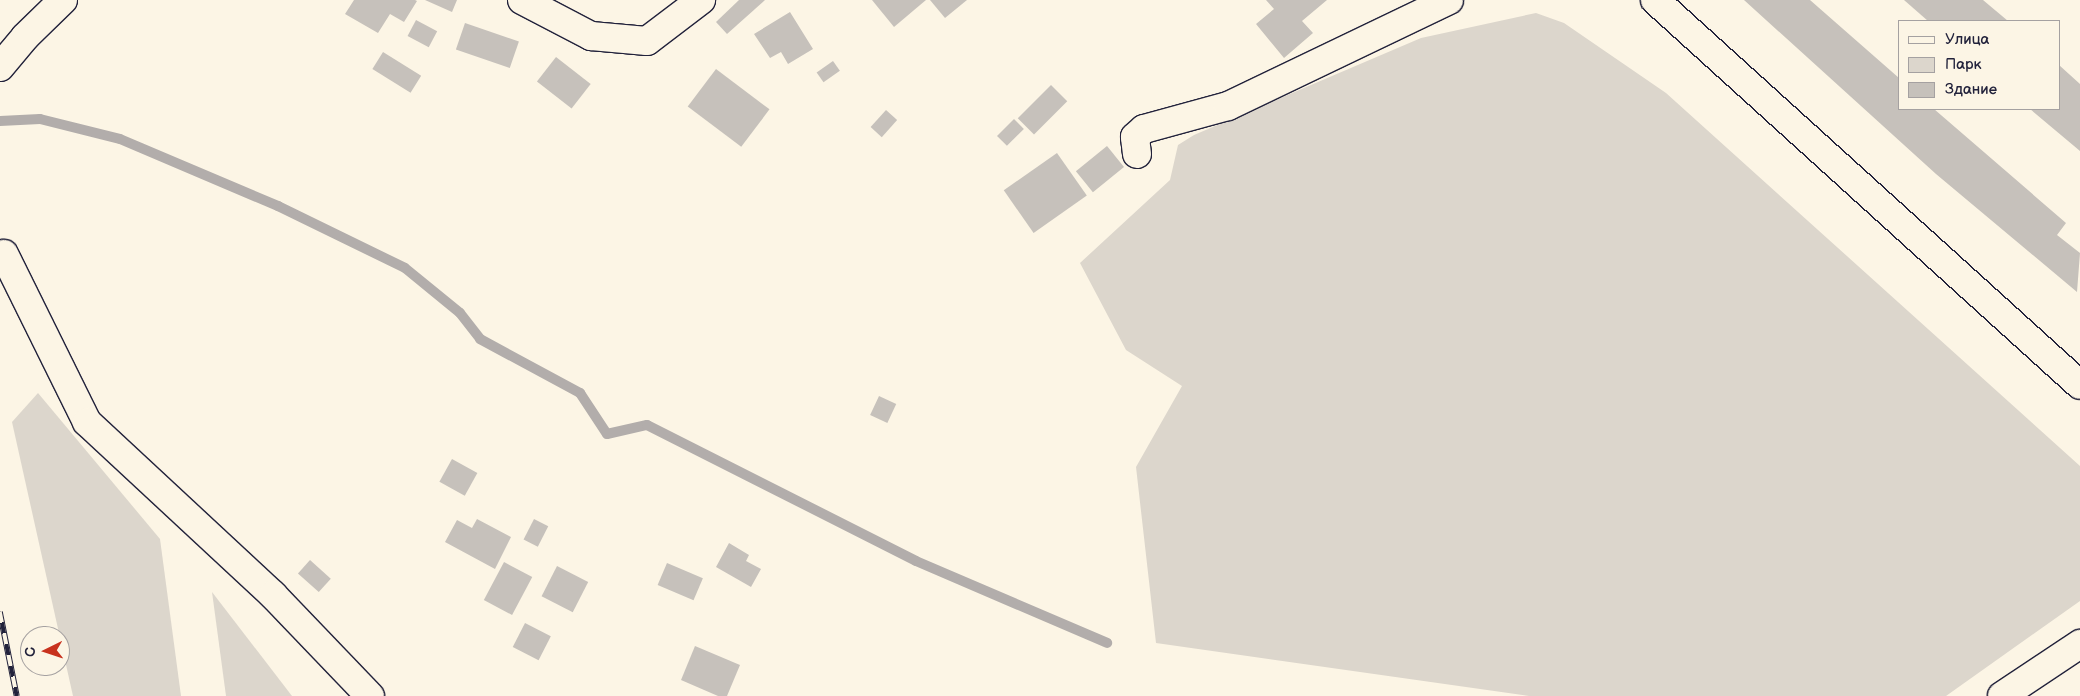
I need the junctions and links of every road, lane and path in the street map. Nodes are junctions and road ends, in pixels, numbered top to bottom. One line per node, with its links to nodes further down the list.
1 (63, 0): 6 (street)
2 (522, 0): 3 (street)
3 (701, 0)
4 (1449, 0): 7 (street)
5 (1655, 0): 9 (street)
6 (0, 67)
7 (1137, 154)
8 (4, 254): 11 (street)
9 (2080, 385)
10 (2080, 644): 12 (street)
11 (370, 696)
12 (2002, 696)

